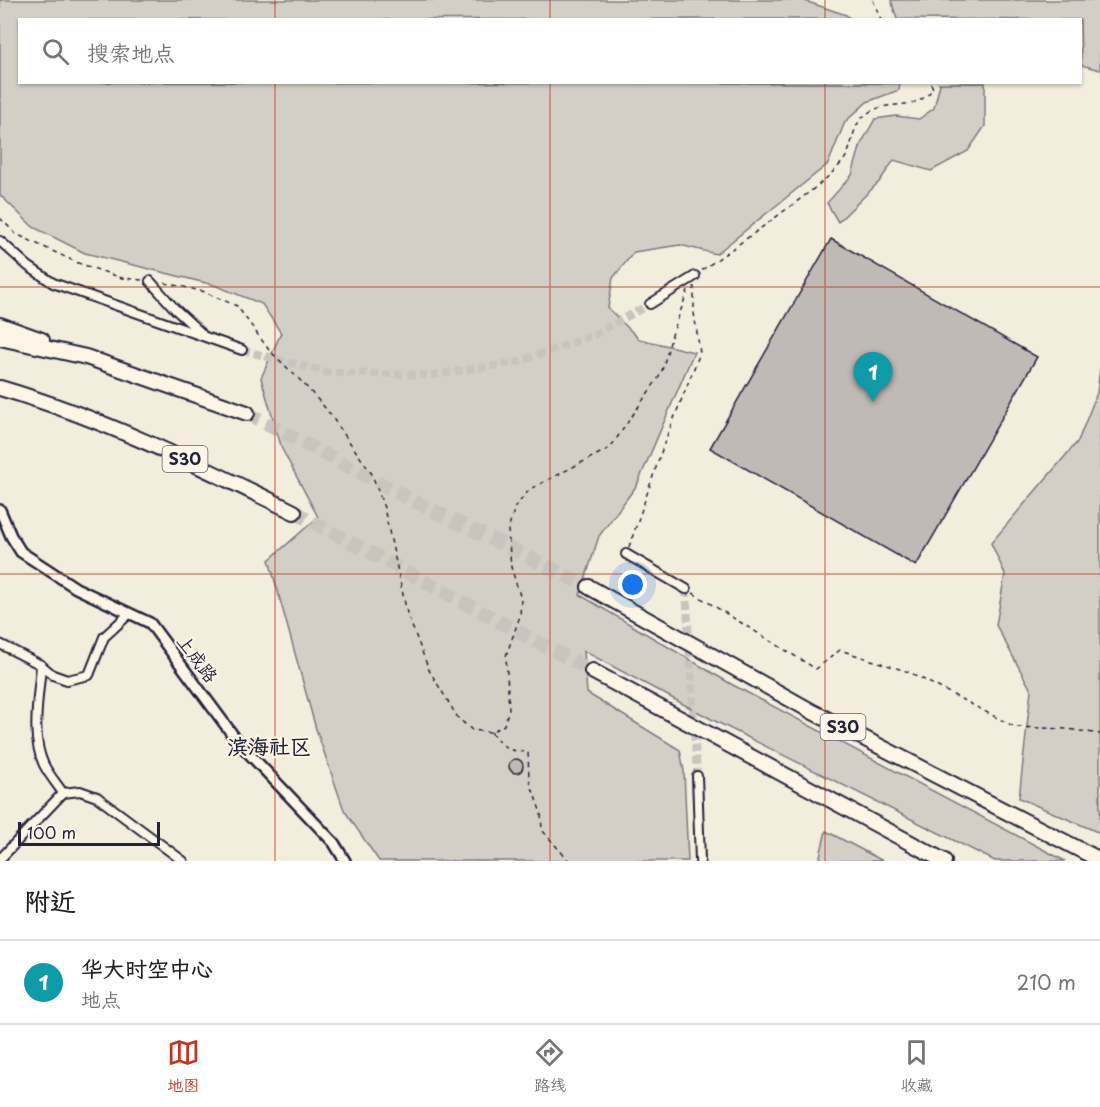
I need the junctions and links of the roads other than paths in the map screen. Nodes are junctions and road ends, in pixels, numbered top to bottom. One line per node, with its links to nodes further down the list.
1 (0, 241): 6 (street)
2 (694, 276): 4 (street)
3 (150, 281): 6 (street)
4 (650, 304)
5 (0, 325): 9 (highway)
6 (205, 336): 8 (street)
7 (0, 338): 9 (highway)
8 (242, 350)
9 (86, 357): 13 (highway)
10 (0, 388): 12 (highway, S30)
11 (0, 397): 12 (highway)
12 (73, 411): 15 (highway, S30)
13 (247, 414)
14 (0, 510): 19 (street, 上成路)
15 (294, 512)
16 (627, 554): 18 (street)
17 (589, 587): 26 (highway, S30)
18 (686, 589)
19 (129, 614): 21 (street); 28 (street, 上成路)
20 (0, 644): 21 (street)
21 (41, 665): 24 (street)
22 (592, 671): 30 (highway)
23 (697, 776): 29 (street)
24 (63, 793): 25 (street); 27 (street)
25 (0, 859)
26 (1100, 860)
27 (183, 861)
28 (345, 861)
29 (700, 861)
30 (944, 861)

